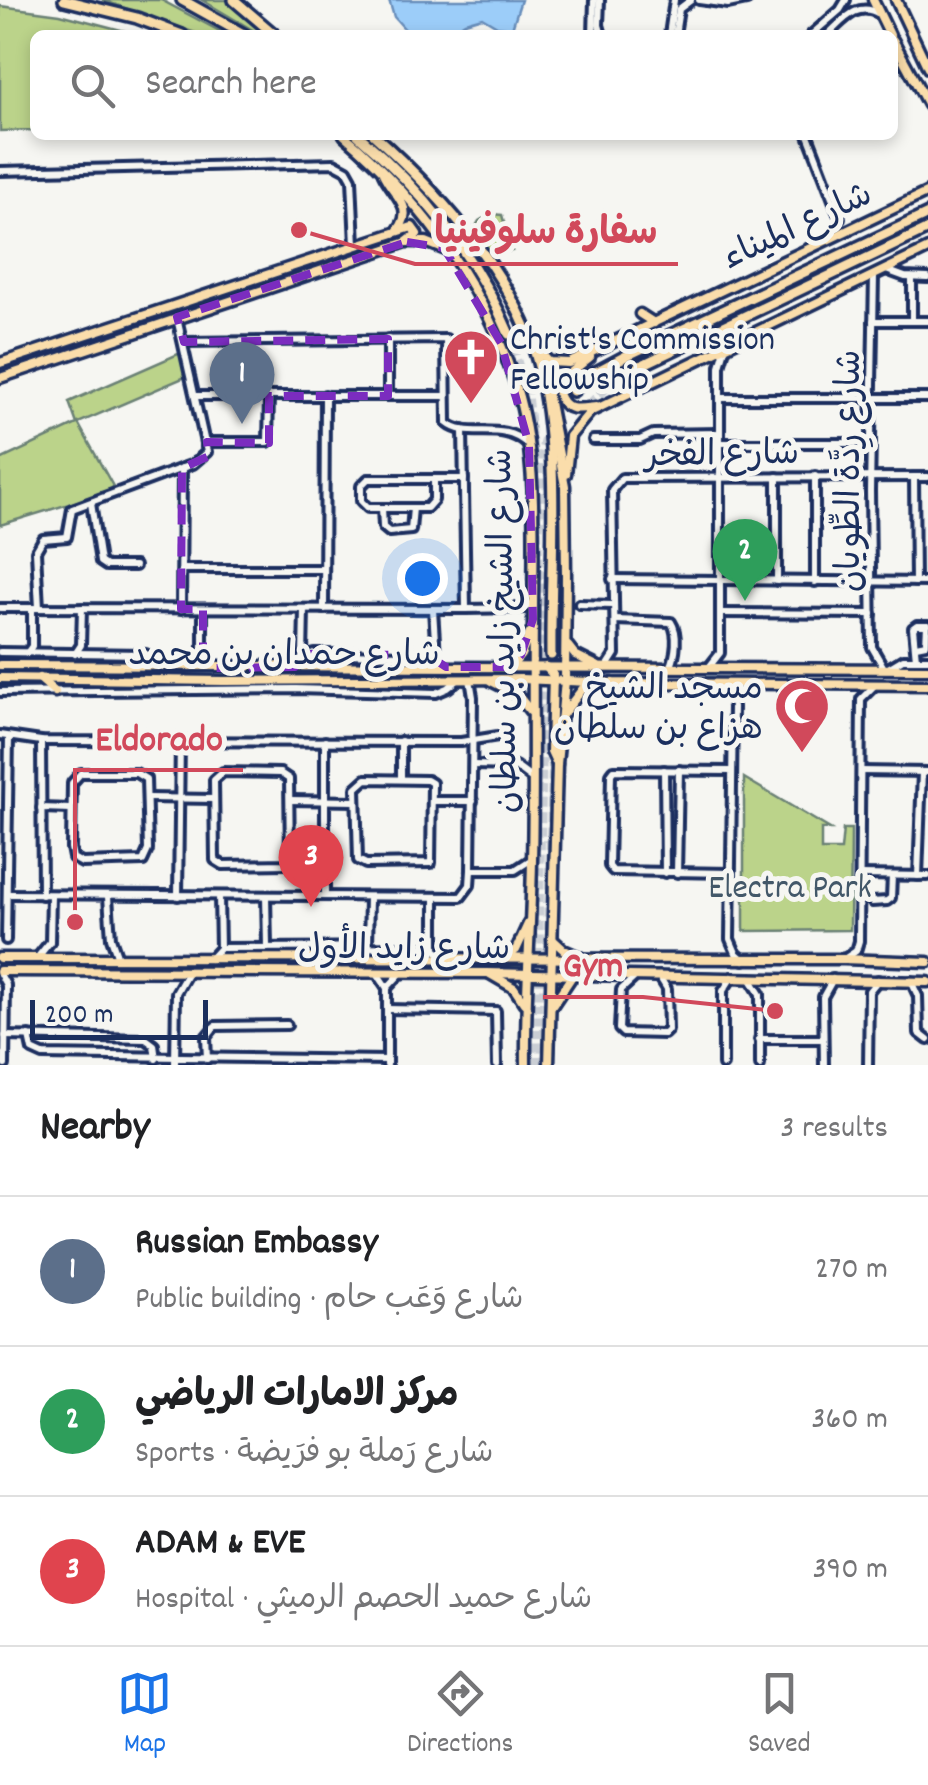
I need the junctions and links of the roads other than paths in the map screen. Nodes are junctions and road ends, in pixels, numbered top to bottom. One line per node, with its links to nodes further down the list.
1 (64, 0): 15 (highway)
2 (182, 0): 16 (highway)
3 (234, 0): 17 (highway)
4 (597, 0): 18 (street); 19 (street)
5 (674, 0): 20 (street)
6 (690, 0): 21 (street)
7 (699, 0): 8 (street)
8 (747, 0)
9 (846, 0): 12 (street)
10 (873, 0): 13 (main road)
11 (896, 0): 26 (main road)
12 (836, 14): 14 (street); 22 (street)
13 (880, 14): 14 (street); 24 (main road)
14 (842, 22): 23 (street)
15 (167, 30)
16 (236, 30)
17 (269, 30)
18 (594, 30)
19 (600, 30)
20 (672, 30)
21 (673, 30)
22 (818, 30)
23 (832, 30)
24 (888, 30)
25 (898, 49): 27 (main road)
26 (928, 68)
27 (928, 105)
28 (350, 140): 32 (main road, شارع الشيخ زايد بن سلطان)
29 (363, 140): 55 (highway)
30 (380, 140): 57 (highway, شارع الشيخ زايد بن سلطان)
31 (810, 140): 36 (street)
32 (381, 168): 38 (main road); 42 (main road, شارع الشيخ زايد بن سلطان)
33 (0, 171): 40 (street)
34 (928, 192): 54 (main road, شارع الميناء)
35 (928, 214): 67 (highway)
36 (840, 218)
37 (928, 229): 65 (highway)
38 (395, 233): 39 (main road); 40 (main road)
39 (401, 244): 42 (main road); 50 (main road)
40 (355, 246): 62 (main road)
41 (928, 249): 43 (main road)
42 (453, 256): 83 (main road, شارع الشيخ زايد بن سلطان)
43 (886, 270): 44 (main road); 45 (street)
44 (874, 276): 47 (main road); 48 (street, شارع رِدَّة الطِّويان)
45 (912, 278): 46 (street); 52 (street)
46 (928, 278)
47 (855, 285): 48 (street); 60 (main road)
48 (872, 292): 51 (street, شارع رِدَّة الطِّويان)
49 (640, 314): 54 (main road)
50 (177, 317): 58 (street); 66 (main road)
51 (873, 320): 52 (street); 74 (street, شارع رِدَّة الطِّويان)
52 (912, 320): 53 (street)
53 (928, 320)
54 (654, 323): 59 (main road, شارع الميناء)
55 (510, 334)
56 (388, 339): 58 (street); 68 (street); 72 (street)
57 (529, 341): 59 (main road, شارع الميناء); 64 (highway, شارع الشيخ زايد بن سلطان)
58 (184, 342): 69 (street)
59 (607, 344): 76 (main road)
60 (726, 345): 61 (main road); 63 (street)
61 (701, 357): 63 (street); 76 (main road)
62 (0, 363)
63 (720, 372): 73 (street)
64 (541, 374): 93 (main road, شارع الشيخ زايد بن سلطان); 133 (highway)
65 (622, 374)
66 (0, 378)
67 (573, 390)
68 (445, 393): 72 (street); 77 (street)
69 (196, 396): 70 (street); 80 (street)
70 (270, 396): 71 (street); 80 (street)
71 (325, 396): 72 (street); 99 (street)
72 (388, 396)
73 (720, 398): 74 (street); 78 (street)
74 (872, 398): 75 (street); 82 (street, شارع رِدَّة الطِّويان)
75 (928, 398)
76 (600, 406): 93 (main road)
77 (463, 430): 83 (street); 91 (street)
78 (720, 433): 79 (street); 81 (street)
79 (593, 440)
80 (208, 442): 84 (street)
81 (720, 443): 82 (street); 88 (street)
82 (871, 443): 86 (street, شارع رِدَّة الطِّويان)
83 (528, 445): 107 (main road, شارع الشيخ زايد بن سلطان)
84 (182, 468): 94 (street); 98 (street)
85 (815, 476): 86 (street, شارع الفخر); 90 (street, شارع الفخر); 103 (street)
86 (870, 476): 87 (street, شارع الفخر); 104 (street, شارع رِدَّة الطِّويان)
87 (914, 476): 89 (street, شارع الفخر); 105 (street)
88 (720, 477): 90 (street, شارع الفخر); 100 (street, شارع الفخر); 101 (street)
89 (928, 477)
90 (777, 478): 102 (street)
91 (464, 479): 92 (street); 118 (street)
92 (434, 480): 95 (street); 96 (street)
93 (565, 486): 124 (main road, شارع الشيخ زايد بن سلطان)
94 (91, 503): 97 (street); 111 (street)
95 (382, 508): 96 (street); 96 (street)
96 (413, 508)
97 (135, 566)
98 (182, 569): 99 (street); 113 (street)
99 (324, 570): 116 (street)
100 (612, 580): 101 (street); 109 (street, شارع الفخر)
101 (720, 581): 102 (street); 119 (street)
102 (777, 581): 103 (street)
103 (816, 582): 104 (street)
104 (872, 582): 105 (street); 120 (street, شارع رِدَّة الطِّويان)
105 (915, 582): 106 (street)
106 (928, 582)
107 (533, 600): 118 (street); 121 (main road, شارع الشيخ زايد بن سلطان)
108 (579, 604): 109 (street)
109 (612, 605): 122 (street, شارع الفخر)
110 (0, 608): 111 (street)
111 (35, 608): 112 (street); 130 (street)
112 (82, 608): 113 (street); 131 (street)
113 (182, 609): 114 (street)
114 (203, 609): 115 (street); 126 (street)
115 (304, 609): 116 (street); 135 (street)
116 (324, 609): 117 (street)
117 (433, 609): 118 (street); 136 (street)
118 (466, 609)
119 (720, 612): 120 (street); 129 (street)
120 (872, 614): 127 (street, شارع رِدَّة الطِّويان)
121 (532, 619): 142 (main road); 146 (main road, شارع الشيخ زايد بن سلطان)
122 (616, 620): 132 (street, شارع الفخر); 134 (street)
123 (927, 625): 125 (street); 125 (street)
124 (566, 642): 148 (main road, شارع الشيخ زايد بن سلطان); 149 (main road)
125 (916, 646): 137 (street)
126 (203, 648): 144 (street); 145 (street)
127 (872, 650): 155 (street); 156 (street)
128 (0, 652): 130 (street)
129 (720, 653): 153 (street); 154 (street)
130 (27, 654): 131 (street)
131 (75, 654): 143 (street)
132 (616, 654): 149 (street); 150 (street)
133 (551, 655)
134 (676, 656): 151 (street); 152 (street)
135 (303, 657): 136 (street, شارع حمدان بن محمد); 140 (street, شارع حمدان بن محمد)
136 (436, 657): 141 (street, شارع حمدان بن محمد)
137 (916, 659): 138 (street); 156 (street)
138 (928, 660)
139 (0, 664): 143 (main road, شارع حمدان بن محمد)
140 (295, 666): 141 (main road, شارع حمدان بن محمد); 145 (main road, شارع حمدان بن محمد)
141 (446, 666): 142 (main road, شارع حمدان بن محمد)
142 (511, 667): 146 (main road, شارع حمدان بن محمد)
143 (164, 668): 144 (main road, شارع حمدان بن محمد)
144 (194, 668): 145 (main road, شارع حمدان بن محمد)
145 (212, 668)
146 (533, 668): 147 (main road, شارع حمدان بن محمد); 162 (main road, شارع الشيخ زايد بن سلطان)
147 (546, 668): 148 (main road, شارع حمدان بن محمد); 164 (main road)
148 (565, 668): 149 (main road, شارع حمدان بن محمد); 166 (main road, شارع الشيخ زايد بن سلطان)
149 (603, 668): 150 (main road, شارع حمدان بن محمد)
150 (628, 668): 151 (main road, شارع حمدان بن محمد)
151 (670, 668): 152 (main road, شارع حمدان بن محمد)
152 (682, 668): 153 (main road, شارع حمدان بن محمد)
153 (709, 668): 154 (main road, شارع حمدان بن محمد)
154 (730, 668): 155 (main road, شارع حمدان بن محمد)
155 (861, 668): 156 (main road, شارع حمدان بن محمد)
156 (886, 668): 157 (main road, شارع حمدان بن محمد)
157 (928, 668)
158 (39, 678): 159 (main road, شارع حمدان بن محمد); 165 (main road, شارع حمدان بن محمد); 175 (main road)
159 (0, 679)
160 (470, 679): 161 (main road, شارع حمدان بن محمد); 163 (main road, شارع حمدان بن محمد); 183 (street)
161 (482, 679): 162 (main road, شارع حمدان بن محمد); 179 (main road)
162 (533, 679): 164 (main road, شارع حمدان بن محمد); 179 (main road, شارع الشيخ زايد بن سلطان)
163 (458, 680): 165 (main road, شارع حمدان بن محمد); 173 (street)
164 (553, 680): 166 (main road, شارع حمدان بن محمد); 189 (main road)
165 (224, 681): 173 (main road)
166 (565, 681): 167 (main road, شارع حمدان بن محمد); 178 (main road, شارع الشيخ زايد بن سلطان)
167 (588, 682): 168 (main road, شارع حمدان بن محمد); 178 (main road)
168 (722, 684): 169 (main road, شارع حمدان بن محمد); 177 (street)
169 (744, 684): 170 (main road, شارع حمدان بن محمد); 177 (street)
170 (847, 684): 171 (main road, شارع حمدان بن محمد); 176 (street)
171 (876, 684): 172 (main road, شارع حمدان بن محمد); 176 (street)
172 (928, 685)
173 (210, 691): 175 (street)
174 (0, 692): 175 (street)
175 (55, 692)
176 (861, 699): 195 (street)
177 (732, 702): 194 (street)
178 (562, 717): 189 (main road, شارع الشيخ زايد بن سلطان)
179 (532, 722): 188 (main road, شارع الشيخ زايد بن سلطان)
180 (0, 734): 182 (street)
181 (498, 736): 183 (street)
182 (9, 737): 184 (street); 197 (street)
183 (474, 740): 187 (street); 190 (street)
184 (40, 741): 185 (street); 208 (street)
185 (180, 741): 186 (street); 201 (street)
186 (325, 741): 187 (street); 204 (street)
187 (401, 741): 199 (street)
188 (531, 753): 191 (street); 198 (main road, شارع الشيخ زايد بن سلطان)
189 (557, 764): 232 (main road, شارع الشيخ زايد بن سلطان)
190 (474, 765): 191 (street); 207 (street)
191 (514, 766): 198 (street)
192 (664, 770): 193 (street); 212 (street); 212 (street)
193 (679, 770): 194 (street); 213 (street)
194 (731, 771): 214 (street)
195 (860, 772): 196 (street); 216 (street)
196 (925, 772): 218 (street)
197 (4, 774): 215 (street)
198 (531, 778): 210 (main road, شارع الشيخ زايد بن سلطان)
199 (400, 779): 205 (street); 206 (street)
200 (148, 798): 201 (street); 209 (street); 209 (street)
201 (180, 798): 202 (street); 224 (street)
202 (214, 798): 203 (street); 203 (street)
203 (290, 800): 204 (street)
204 (325, 801): 205 (street); 227 (street)
205 (356, 801): 206 (street)
206 (434, 801): 207 (street)
207 (473, 802): 211 (street)
208 (41, 808): 209 (street); 221 (street)
209 (71, 809)
210 (532, 858): 211 (street); 231 (main road, شارع الشيخ زايد بن سلطان)
211 (472, 870): 229 (street)
212 (665, 873): 213 (street)
213 (677, 873): 214 (street)
214 (730, 873): 233 (street)
215 (4, 874): 220 (street)
216 (860, 875): 217 (street); 235 (street)
217 (892, 876): 218 (street); 230 (street)
218 (918, 876): 219 (street)
219 (928, 876)
220 (8, 894): 221 (street); 234 (street)
221 (42, 895): 222 (street)
222 (51, 895): 223 (street); 241 (street)
223 (108, 896): 224 (street); 242 (street)
224 (178, 896): 225 (street)
225 (220, 896): 226 (street); 237 (street)
226 (266, 896): 227 (street); 236 (street)
227 (325, 896): 228 (street)
228 (369, 897): 229 (street); 238 (street)
229 (434, 898): 239 (street)
230 (872, 902)
231 (531, 915): 246 (main road); 252 (main road, شارع الشيخ زايد بن سلطان)
232 (552, 938): 247 (main road, شارع الشيخ زايد بن سلطان); 248 (main road)
233 (730, 938): 249 (street); 250 (street)
234 (6, 940)
235 (859, 941): 244 (street); 251 (street)
236 (267, 946): 237 (street); 238 (street)
237 (220, 948): 243 (street)
238 (368, 948): 239 (street)
239 (435, 948): 245 (street)
240 (0, 958): 241 (main road, شارع زايد الأول)
241 (36, 959): 242 (main road, شارع زايد الأول)
242 (119, 959): 243 (main road, شارع زايد الأول)
243 (210, 959): 245 (main road, شارع زايد الأول)
244 (842, 959): 250 (main road, شارع زايد الأول); 251 (main road, شارع زايد الأول)
245 (451, 960): 246 (main road, شارع زايد الأول)
246 (496, 960): 252 (main road, شارع زايد الأول)
247 (551, 960): 248 (main road, شارع زايد الأول); 252 (main road, شارع زايد الأول); 261 (main road, شارع الشيخ زايد بن سلطان)
248 (591, 960): 249 (main road, شارع زايد الأول)
249 (718, 960): 250 (main road, شارع زايد الأول)
250 (745, 960)
251 (875, 960): 253 (main road, شارع زايد الأول)
252 (528, 961): 260 (main road, شارع الشيخ زايد بن سلطان)
253 (928, 962)
254 (162, 972): 255 (main road, شارع زايد الأول); 257 (main road, شارع زايد الأول); 280 (street)
255 (188, 972): 258 (main road, شارع زايد الأول); 280 (street)
256 (486, 972): 259 (main road, شارع زايد الأول); 260 (main road, شارع زايد الأول); 281 (main road)
257 (0, 973): 285 (street)
258 (377, 973): 259 (main road, شارع زايد الأول); 275 (street)
259 (400, 974): 275 (street)
260 (528, 974): 261 (main road, شارع زايد الأول); 281 (main road, شارع الشيخ زايد بن سلطان)
261 (550, 974): 262 (main road, شارع زايد الأول); 283 (main road, شارع الشيخ زايد بن سلطان)
262 (572, 976): 263 (main road, شارع زايد الأول); 283 (main road)
263 (609, 976): 264 (main road, شارع زايد الأول); 277 (street)
264 (636, 976): 265 (main road, شارع زايد الأول); 277 (street)
265 (659, 976): 266 (main road, شارع زايد الأول); 276 (street)
266 (678, 976): 267 (main road, شارع زايد الأول); 276 (street)
267 (713, 976): 268 (main road, شارع زايد الأول); 278 (street)
268 (733, 976): 269 (main road, شارع زايد الأول); 278 (street)
269 (749, 977): 271 (main road, شارع زايد الأول); 287 (street)
270 (857, 979): 271 (main road, شارع زايد الأول); 272 (main road, شارع زايد الأول); 279 (street)
271 (833, 980): 288 (street)
272 (878, 980): 273 (main road, شارع زايد الأول); 279 (street)
273 (910, 980): 274 (main road, شارع زايد الأول); 289 (street)
274 (928, 982)
275 (388, 988): 282 (street)
276 (667, 989): 277 (street)
277 (621, 990)
278 (723, 991): 298 (street)
279 (868, 991): 301 (street)
280 (176, 992): 292 (street)
281 (526, 1006): 296 (main road, شارع الشيخ زايد بن سلطان)
282 (387, 1009): 293 (street); 295 (street)
283 (550, 1010): 297 (main road, شارع الشيخ زايد بن سلطان)
284 (287, 1025): 291 (street)
285 (6, 1036): 286 (street); 294 (street)
286 (30, 1036): 290 (street); 290 (street)
287 (760, 1039): 288 (street); 299 (street)
288 (823, 1039): 300 (street)
289 (928, 1040)
290 (156, 1059): 292 (street)
291 (206, 1059): 292 (street); 293 (street)
292 (175, 1062)
293 (387, 1062)
294 (6, 1065)
295 (497, 1065)
296 (526, 1065)
297 (550, 1065)
298 (723, 1065)
299 (760, 1065)
300 (824, 1065)
301 (868, 1065)

